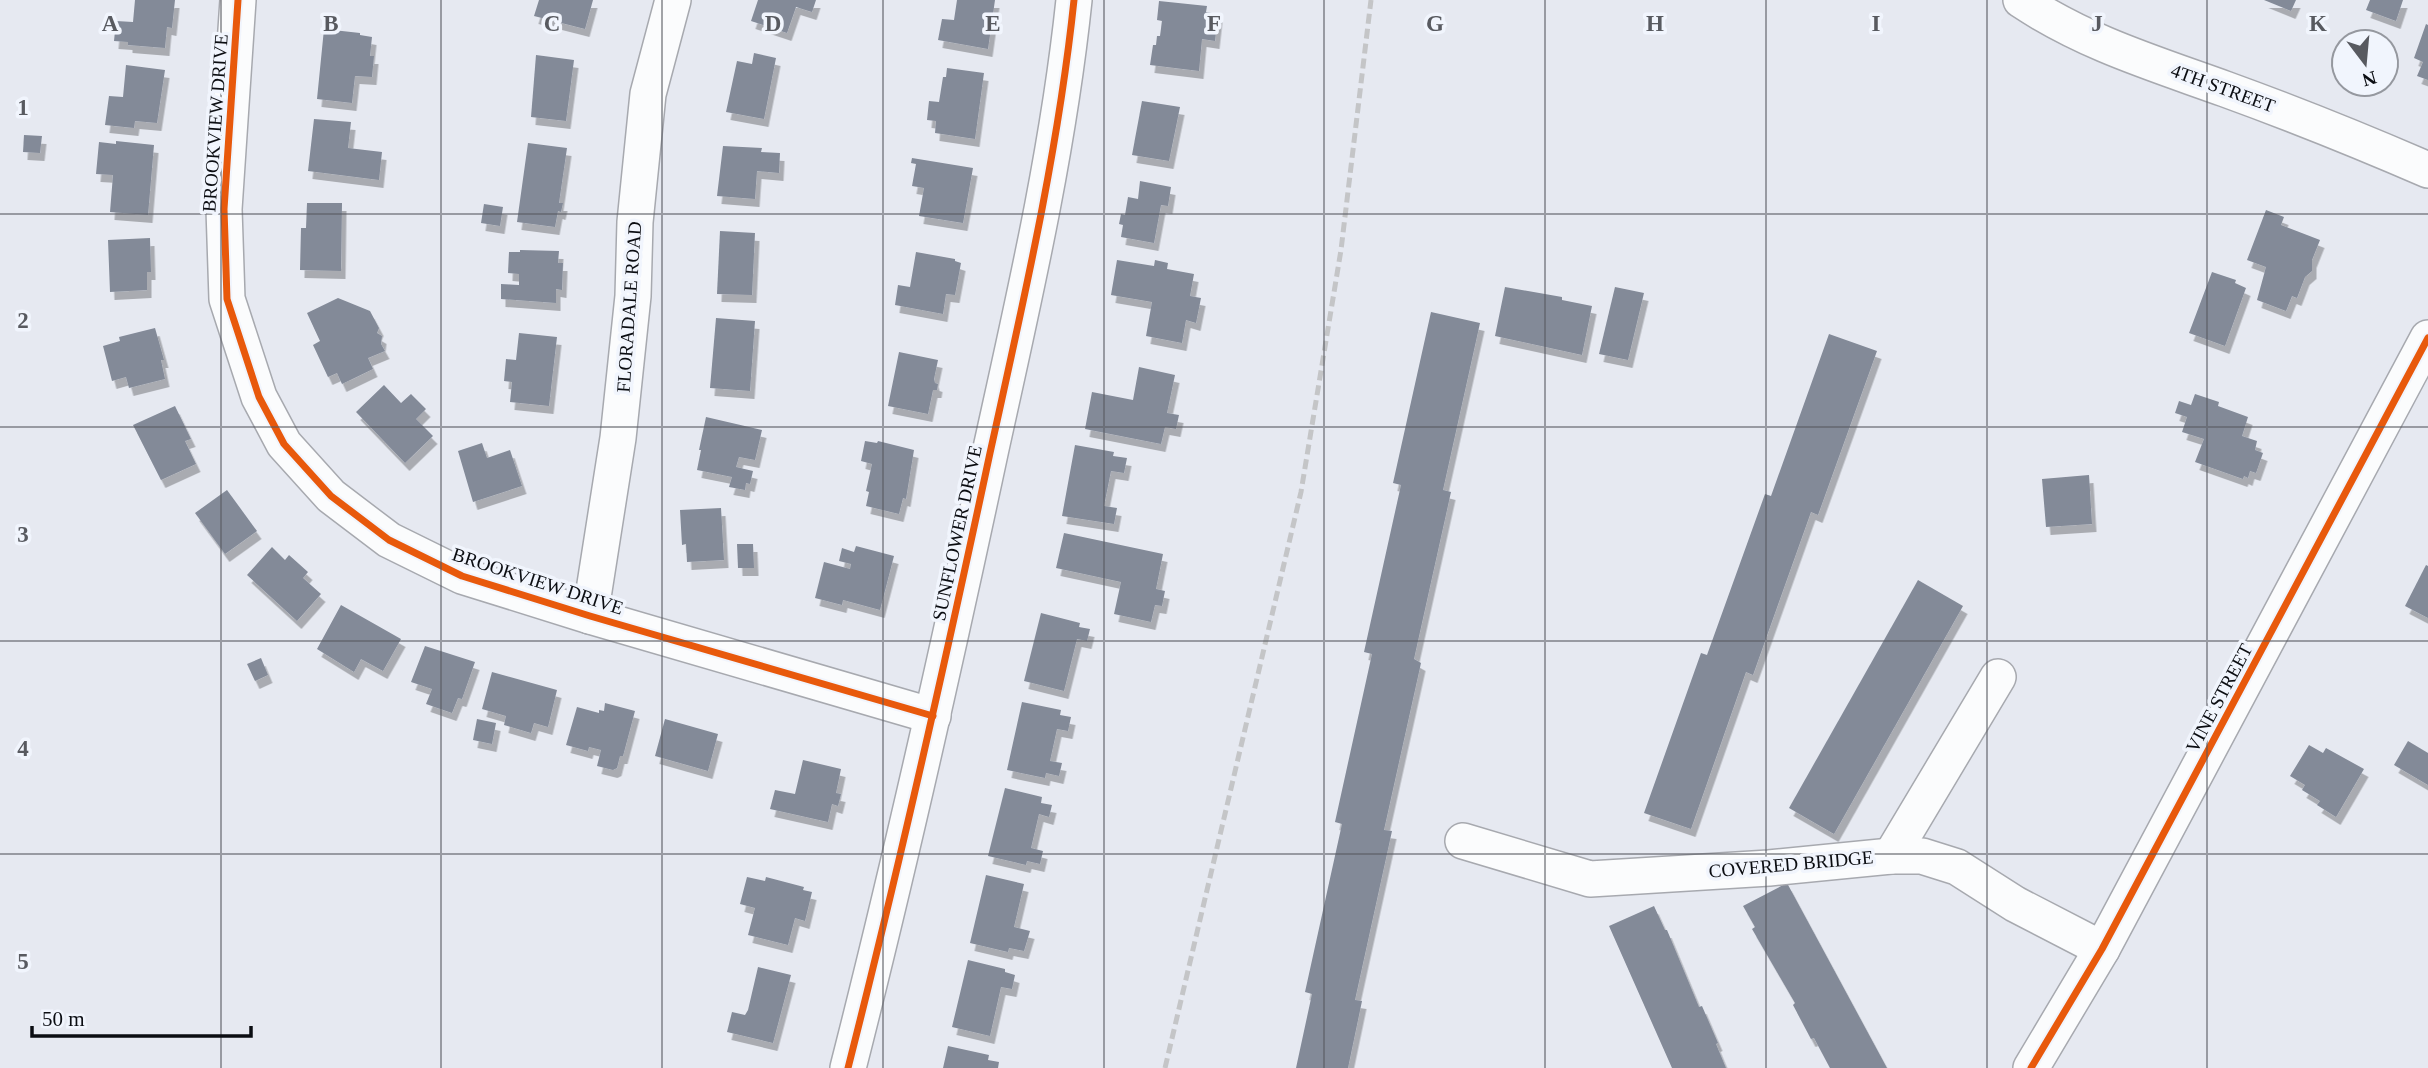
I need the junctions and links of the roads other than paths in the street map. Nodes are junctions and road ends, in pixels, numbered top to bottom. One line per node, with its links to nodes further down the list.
1 (238, 0): 7 (street, BROOKVIEW DRIVE)
2 (673, 0): 7 (street, FLORADALE ROAD)
3 (1074, 0): 9 (street, SUNFLOWER DRIVE)
4 (2021, 0): 5 (street, 4TH STREET)
5 (2428, 170)
6 (2428, 338): 12 (street, VINE STREET)
7 (590, 617): 9 (street, BROOKVIEW DRIVE)
8 (1998, 677): 11 (street)
9 (933, 716): 13 (street, SUNFLOWER DRIVE)
10 (1463, 841): 11 (street, COVERED BRIDGE)
11 (1891, 856): 12 (street, COVERED BRIDGE)
12 (2102, 949): 14 (street, VINE STREET)
13 (848, 1068)
14 (2031, 1068)

